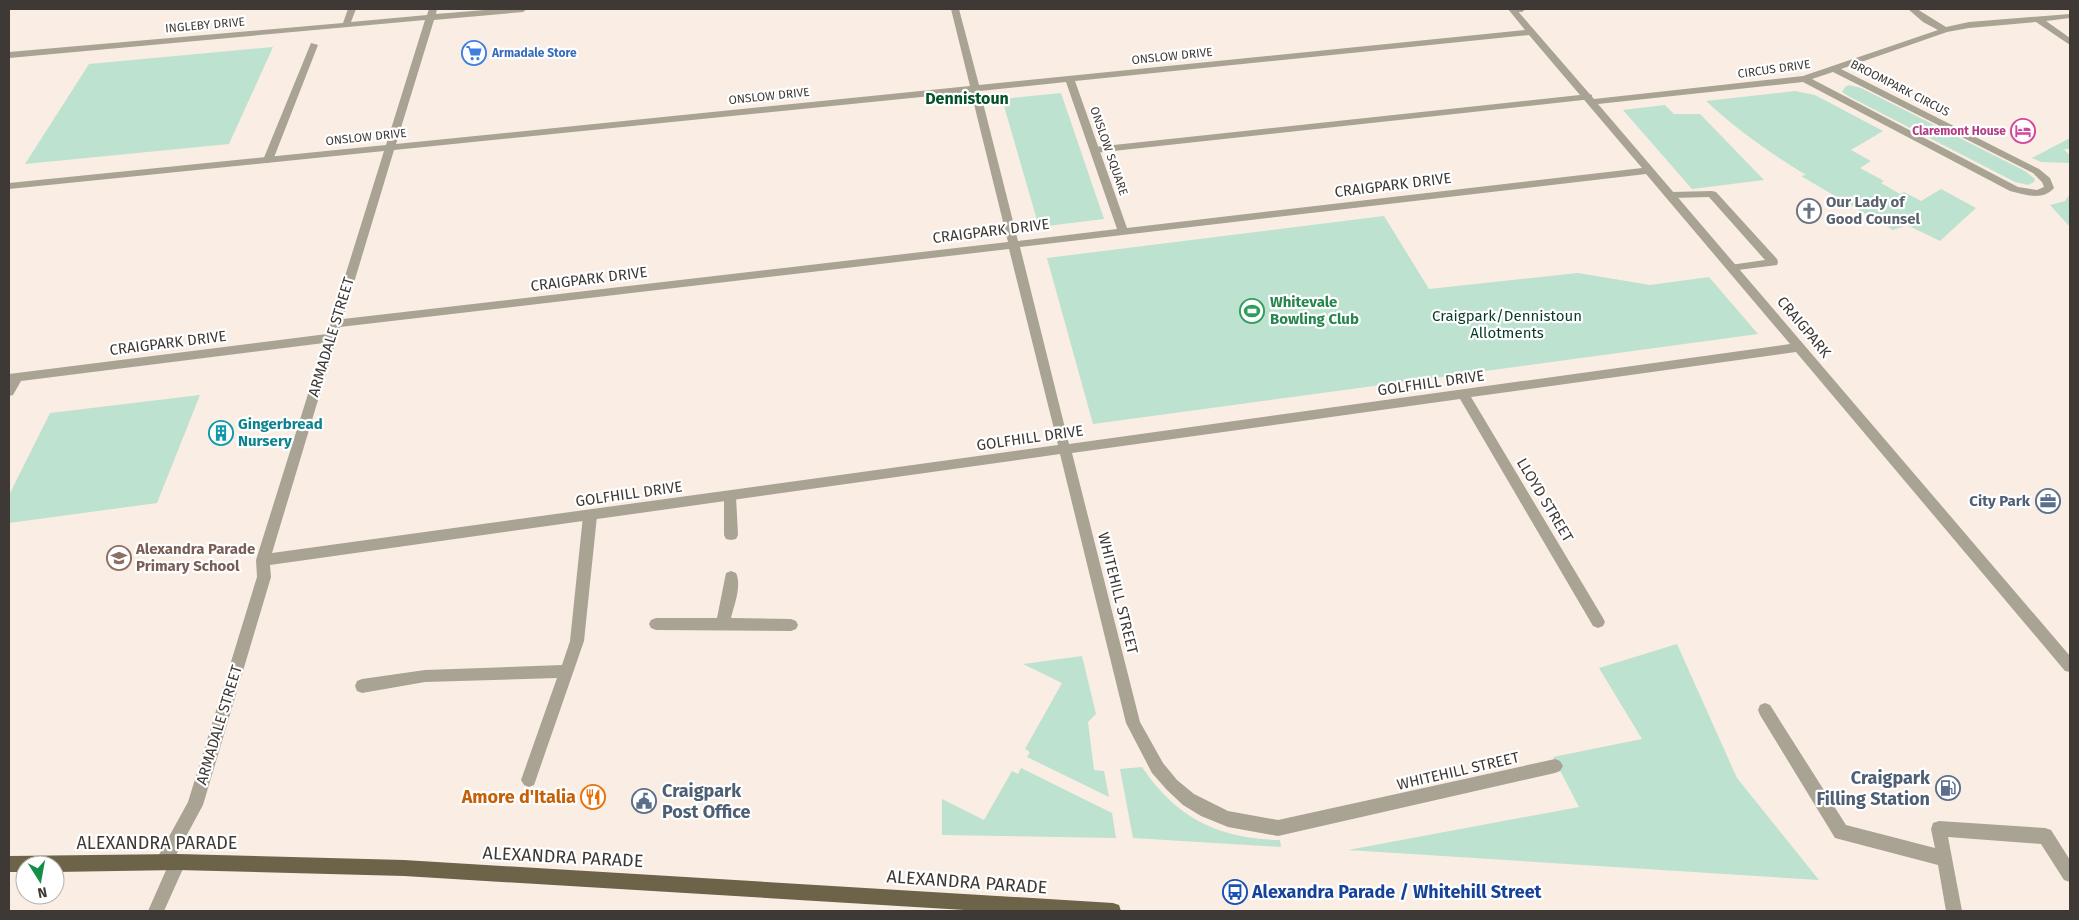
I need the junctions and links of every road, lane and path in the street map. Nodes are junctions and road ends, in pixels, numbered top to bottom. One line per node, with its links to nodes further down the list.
1 (352, 9): 9 (street)
2 (523, 9): 6 (street, INGLEBY DRIVE)
3 (955, 9): 18 (street, WHITEHILL STREET)
4 (1516, 9): 11 (street, CRAIGPARK)
5 (1912, 9): 10 (street)
6 (432, 13): 9 (street, INGLEBY DRIVE); 20 (street, ARMADALE STREET)
7 (2070, 16): 8 (street, CIRCUS DRIVE)
8 (2038, 19): 10 (street, CIRCUS DRIVE); 12 (street)
9 (346, 25): 14 (street, INGLEBY DRIVE)
10 (1944, 30): 15 (street, CIRCUS DRIVE)
11 (1532, 32): 16 (street, ONSLOW DRIVE); 19 (street, CRAIGPARK)
12 (2070, 42)
13 (314, 45): 22 (street)
14 (9, 55)
15 (1836, 70): 17 (street, CIRCUS DRIVE); 17 (street, BROOMPARK CIRCUS)
16 (1070, 79): 18 (street, ONSLOW DRIVE); 21 (street, ONSLOW SQUARE)
17 (1804, 79): 19 (street, CIRCUS DRIVE)
18 (975, 88): 20 (street, ONSLOW DRIVE); 27 (street, WHITEHILL STREET)
19 (1591, 100): 21 (street, CIRCUS DRIVE); 23 (street, CRAIGPARK)
20 (390, 147): 22 (street, ONSLOW DRIVE); 29 (street, ARMADALE STREET)
21 (1095, 150): 26 (street, ONSLOW SQUARE)
22 (268, 160): 24 (street, ONSLOW DRIVE)
23 (1651, 170): 25 (street, CRAIGPARK); 26 (street, CRAIGPARK DRIVE)
24 (9, 186)
25 (1672, 195): 28 (street, CRAIGPARK); 28 (street)
26 (1123, 231): 27 (street, CRAIGPARK DRIVE)
27 (1014, 244): 29 (street, CRAIGPARK DRIVE); 35 (street, WHITEHILL STREET)
28 (1734, 268): 31 (street, CRAIGPARK)
29 (335, 324): 30 (street, ARMADALE STREET)
30 (330, 338): 32 (street, CRAIGPARK DRIVE); 39 (street, ARMADALE STREET)
31 (1801, 348): 34 (street, GOLFHILL DRIVE); 45 (street, CRAIGPARK)
32 (13, 377): 33 (street)
33 (9, 392)
34 (1464, 395): 35 (street, GOLFHILL DRIVE); 41 (street, LLOYD STREET)
35 (1065, 450): 36 (street, GOLFHILL DRIVE); 49 (street, WHITEHILL STREET)
36 (730, 497): 37 (street, GOLFHILL DRIVE); 38 (street)
37 (590, 516): 39 (street, GOLFHILL DRIVE); 46 (street)
38 (731, 535)
39 (263, 560): 52 (street, ARMADALE STREET)
40 (731, 577): 43 (street)
41 (1598, 622)
42 (656, 624): 43 (street)
43 (723, 624): 44 (street)
44 (791, 625)
45 (2070, 666)
46 (567, 671): 47 (street); 50 (street)
47 (362, 686)
48 (1765, 710): 51 (street)
49 (1555, 766)
50 (529, 780)
51 (1945, 859): 54 (street); 57 (street)
52 (170, 862): 53 (main road, ALEXANDRA PARADE); 55 (street, ARMADALE STREET); 56 (main road, ALEXANDRA PARADE)
53 (9, 864)
54 (2070, 874)
55 (156, 911)
56 (1113, 911)
57 (1954, 911)

